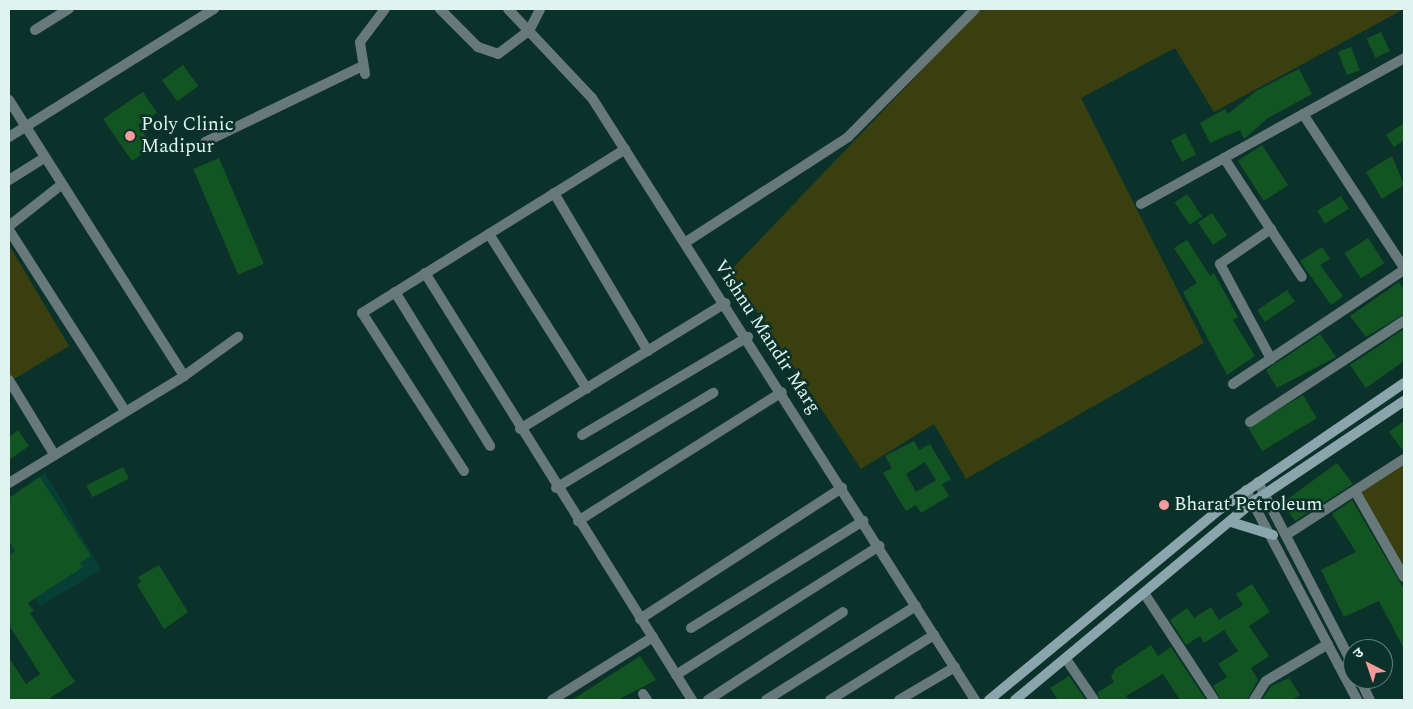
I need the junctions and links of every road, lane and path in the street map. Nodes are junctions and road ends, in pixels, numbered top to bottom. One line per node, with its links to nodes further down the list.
1 (68, 9): 8 (street)
2 (385, 9): 16 (street)
3 (440, 9): 9 (street)
4 (508, 9): 9 (street, Vishnu Mandir Marg)
5 (540, 9): 9 (street)
6 (975, 9): 27 (street)
7 (210, 10): 14 (street)
8 (35, 30)
9 (529, 31): 17 (street, Vishnu Mandir Marg)
10 (1401, 60): 11 (street); 13 (street)
11 (1404, 72)
12 (9, 100): 14 (street)
13 (1303, 114): 19 (street); 28 (street)
14 (24, 127): 15 (street); 18 (street)
15 (9, 137)
16 (205, 142)
17 (625, 149): 22 (street); 27 (street, Vishnu Mandir Marg)
18 (44, 158): 20 (street); 21 (street)
19 (1224, 158): 23 (street); 25 (street)
20 (9, 180)
21 (62, 185): 24 (street); 38 (street)
22 (554, 193): 26 (street); 36 (street)
23 (1141, 204)
24 (9, 228): 46 (street)
25 (1271, 229): 30 (street); 37 (street)
26 (489, 234): 29 (street); 42 (street)
27 (686, 242): 32 (street, Vishnu Mandir Marg)
28 (1404, 269): 37 (street)
29 (425, 273): 31 (street); 48 (street)
30 (1302, 277)
31 (395, 292): 50 (street); 53 (street)
32 (726, 303): 35 (street, Vishnu Mandir Marg); 36 (street)
33 (1404, 321): 47 (street)
34 (238, 337): 38 (street)
35 (748, 337): 44 (street, Vishnu Mandir Marg); 49 (street)
36 (648, 351): 42 (street)
37 (1270, 359): 41 (street)
38 (184, 376): 46 (street)
39 (9, 380): 51 (street)
40 (1404, 383): 54 (street)
41 (1233, 384)
42 (587, 389): 48 (street)
43 (713, 392): 56 (street)
44 (782, 392): 57 (street, Vishnu Mandir Marg); 62 (street)
45 (1404, 401): 60 (street)
46 (125, 411): 51 (street)
47 (1250, 422)
48 (520, 430): 56 (street)
49 (582, 435)
50 (490, 446)
51 (54, 454): 55 (street)
52 (1404, 459): 59 (street)
53 (464, 471)
54 (1258, 482): 58 (street); 60 (street)
55 (9, 483)
56 (556, 488): 62 (street)
57 (842, 488): 63 (street, Vishnu Mandir Marg); 72 (street)
58 (1246, 490): 61 (street); 89 (street)
59 (1355, 491): 66 (street); 68 (street)
60 (1265, 494): 61 (street); 66 (street)
61 (1253, 502): 64 (street); 65 (street)
62 (578, 521): 72 (street)
63 (863, 521): 67 (street, Vishnu Mandir Marg); 73 (street)
64 (1231, 522): 65 (street); 69 (street)
65 (1272, 535): 76 (street)
66 (1286, 535): 77 (street)
67 (879, 546): 70 (street, Vishnu Mandir Marg); 80 (street)
68 (1404, 577)
69 (1144, 593): 78 (street); 92 (street)
70 (916, 606): 74 (street, Vishnu Mandir Marg); 85 (street)
71 (843, 612): 84 (street)
72 (640, 619): 75 (street)
73 (691, 628)
74 (934, 634): 79 (street, Vishnu Mandir Marg); 86 (street)
75 (653, 637): 80 (street); 81 (street)
76 (1328, 644): 93 (street); 94 (street)
77 (1343, 646)
78 (1066, 658): 90 (street); 91 (street)
79 (954, 667): 87 (street); 88 (street, Vishnu Mandir Marg)
80 (676, 675): 83 (street)
81 (566, 697): 82 (street)
82 (552, 700)
83 (692, 700)
84 (708, 700)
85 (766, 700)
86 (830, 700)
87 (899, 700)
88 (975, 700)
89 (989, 700)
90 (1015, 700)
91 (1094, 700)
92 (1214, 700)
93 (1254, 700)
94 (1357, 700)

